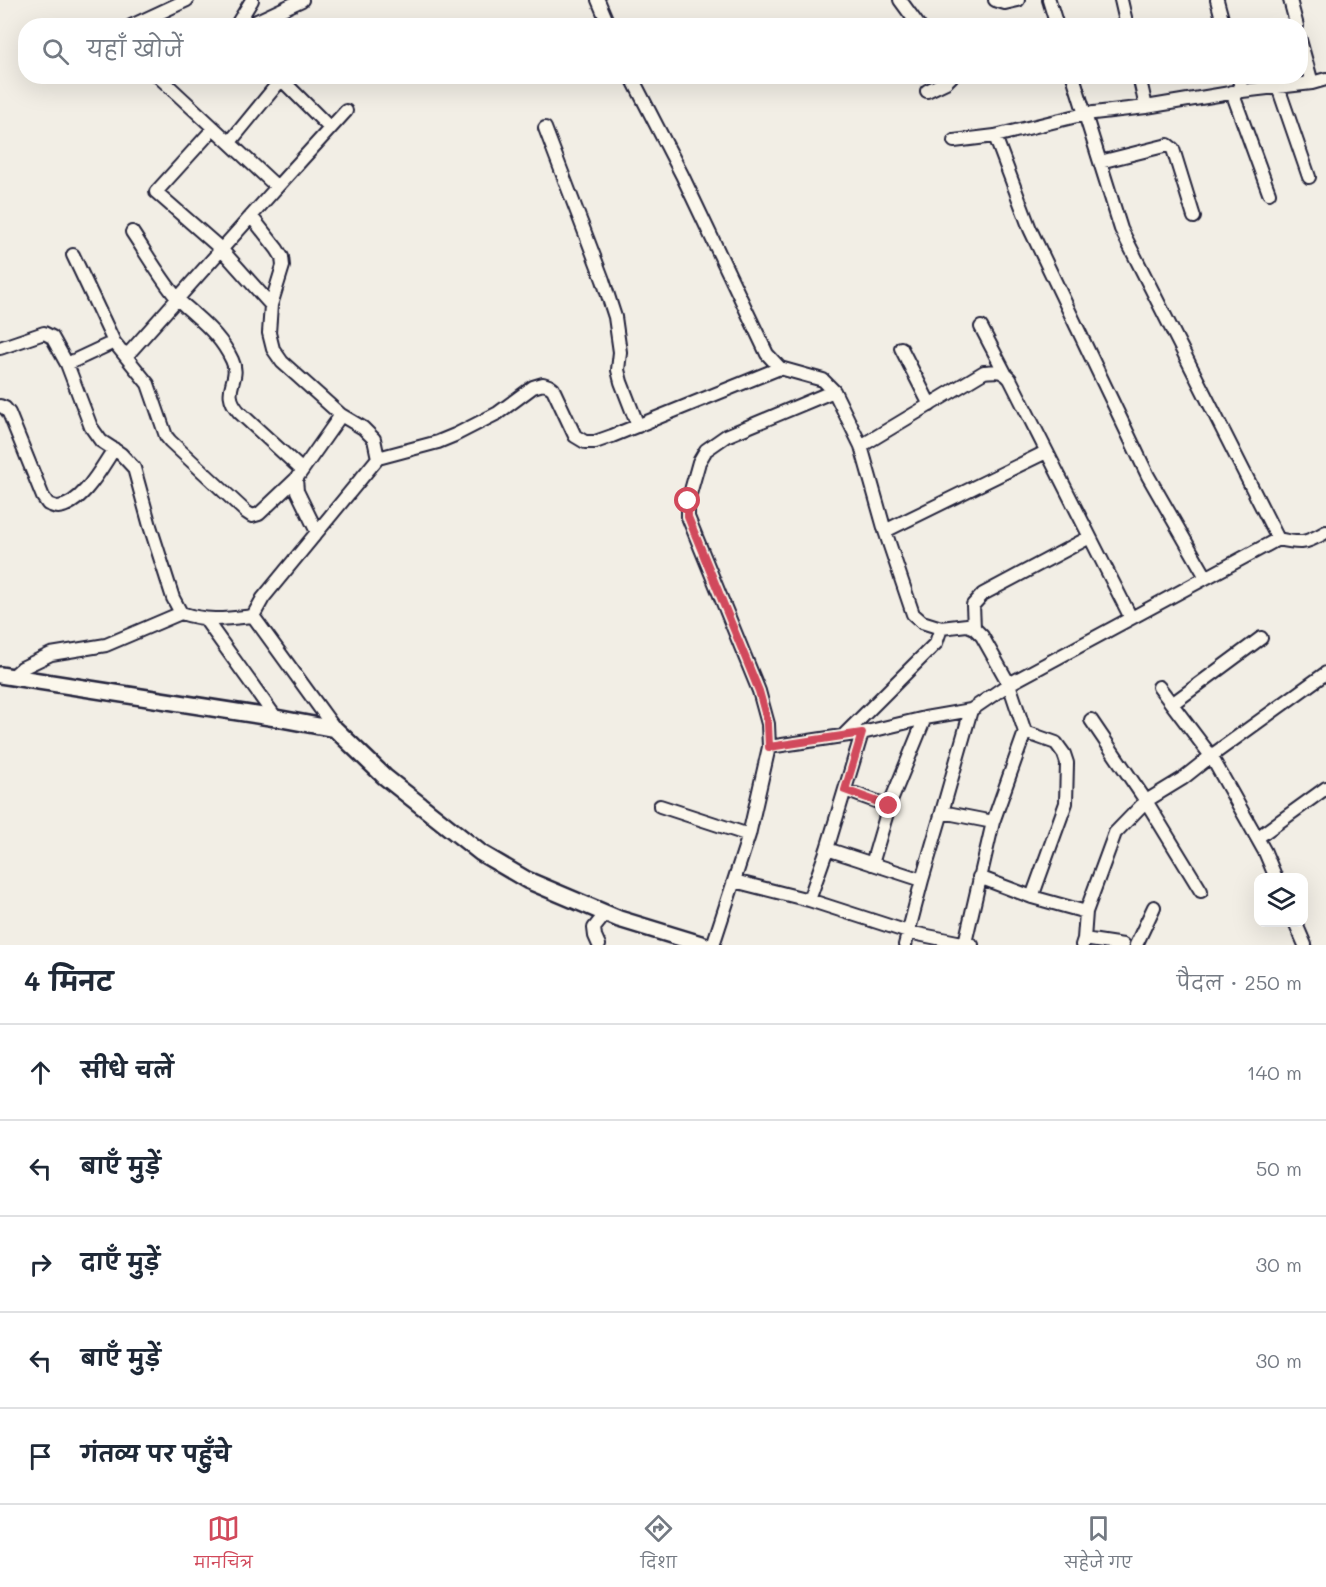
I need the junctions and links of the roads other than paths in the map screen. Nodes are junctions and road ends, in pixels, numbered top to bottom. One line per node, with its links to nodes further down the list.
1 (186, 0): 10 (street)
2 (252, 0): 11 (street)
3 (302, 0): 12 (street)
4 (598, 0): 13 (street)
5 (900, 0): 14 (street)
6 (1049, 0): 15 (street)
7 (1121, 0): 16 (street)
8 (1217, 0): 17 (street)
9 (1290, 0): 18 (street)
10 (148, 18)
11 (241, 18)
12 (263, 18)
13 (606, 18)
14 (914, 18)
15 (1055, 18)
16 (1125, 18)
17 (1222, 18)
18 (1295, 18)
19 (1308, 69): 22 (street)
20 (1326, 79): 22 (street)
21 (1308, 83): 22 (street)
22 (1312, 83)
23 (167, 84): 38 (street)
24 (276, 84): 43 (street)
25 (287, 84): 39 (street)
26 (635, 84): 61 (street)
27 (942, 84): 33 (street)
28 (1076, 84): 37 (street)
29 (1141, 84): 35 (street)
30 (1238, 84): 34 (street)
31 (1304, 84): 32 (street)
32 (1278, 87): 34 (street); 45 (street)
33 (927, 91)
34 (1237, 92): 35 (street); 47 (street)
35 (1146, 107): 37 (street)
36 (346, 111): 39 (street)
37 (1085, 114): 41 (street); 44 (street)
38 (214, 128): 43 (street); 51 (street)
39 (330, 128): 46 (street)
40 (545, 128): 67 (street)
41 (994, 136): 42 (street); 78 (street)
42 (954, 141)
43 (230, 142): 46 (street)
44 (1100, 162): 49 (street); 77 (street)
45 (1309, 177)
46 (277, 187): 48 (street)
47 (1269, 193)
48 (251, 216): 51 (street); 54 (street)
49 (1194, 217)
50 (132, 232): 53 (street)
51 (221, 249): 53 (street); 54 (street)
52 (73, 255): 56 (street)
53 (178, 298): 59 (street); 72 (street)
54 (271, 305): 66 (street)
55 (981, 327): 62 (street)
56 (114, 342): 59 (street); 60 (street)
57 (0, 348): 60 (street)
58 (901, 348): 64 (street)
59 (123, 353): 72 (street)
60 (67, 364): 69 (street)
61 (780, 368): 63 (street); 67 (street)
62 (1005, 373): 64 (street); 70 (street)
63 (834, 391): 68 (street); 99 (street)
64 (930, 405): 68 (street)
65 (0, 406): 69 (street)
66 (341, 415): 71 (street); 72 (street)
67 (638, 426): 71 (street)
68 (861, 446): 73 (street)
69 (114, 449): 79 (street)
70 (1046, 452): 73 (street); 76 (street)
71 (378, 458): 74 (street)
72 (299, 475): 74 (street)
73 (885, 531): 83 (street)
74 (317, 532): 80 (street)
75 (1326, 532): 77 (street)
76 (1090, 537): 81 (street); 84 (street)
77 (1278, 539): 78 (street)
78 (1206, 577): 81 (street)
79 (181, 613): 82 (street); 87 (street)
80 (253, 616): 82 (street); 95 (street)
81 (1131, 618): 88 (street)
82 (205, 619): 93 (street)
83 (941, 628): 84 (street); 98 (street)
84 (974, 628): 88 (street)
85 (1261, 638): 90 (street)
86 (1326, 673): 100 (street)
87 (6, 676): 93 (street)
88 (1009, 684): 91 (street); 96 (street)
89 (1160, 687): 90 (street)
90 (1172, 704): 100 (street)
91 (971, 710): 92 (street); 106 (street)
92 (925, 717): 97 (street); 105 (street)
93 (276, 718): 95 (street)
94 (1091, 720): 103 (street)
95 (335, 729): 121 (street)
96 (1025, 732): 107 (street); 117 (street)
97 (862, 733): 98 (street); 102 (street)
98 (843, 736): 99 (street)
99 (769, 747): 108 (street)
100 (1211, 756): 103 (street); 109 (street)
101 (1326, 788): 109 (street)
102 (845, 790): 105 (street); 110 (street)
103 (1146, 801): 116 (street); 120 (street)
104 (660, 806): 108 (street)
105 (889, 806): 111 (street)
106 (942, 812): 107 (street); 114 (street)
107 (993, 822): 113 (street)
108 (749, 835): 115 (street)
109 (1257, 838): 112 (street)
110 (826, 849): 111 (street); 118 (street)
111 (872, 864): 114 (street)
112 (1274, 873)
113 (979, 877): 117 (street); 125 (street)
114 (921, 880): 123 (street)
115 (734, 881): 118 (street); 128 (street)
116 (1201, 891)
117 (1032, 897): 120 (street)
118 (808, 900): 123 (street)
119 (1154, 907): 131 (street)
120 (1086, 912): 124 (street)
121 (606, 914): 126 (street); 127 (street)
122 (1297, 927): 132 (street)
123 (908, 932): 125 (street); 129 (street)
124 (1083, 942): 130 (street)
125 (968, 944)
126 (599, 945)
127 (704, 945)
128 (713, 945)
129 (905, 945)
130 (1124, 945)
131 (1136, 945)
132 (1305, 945)

